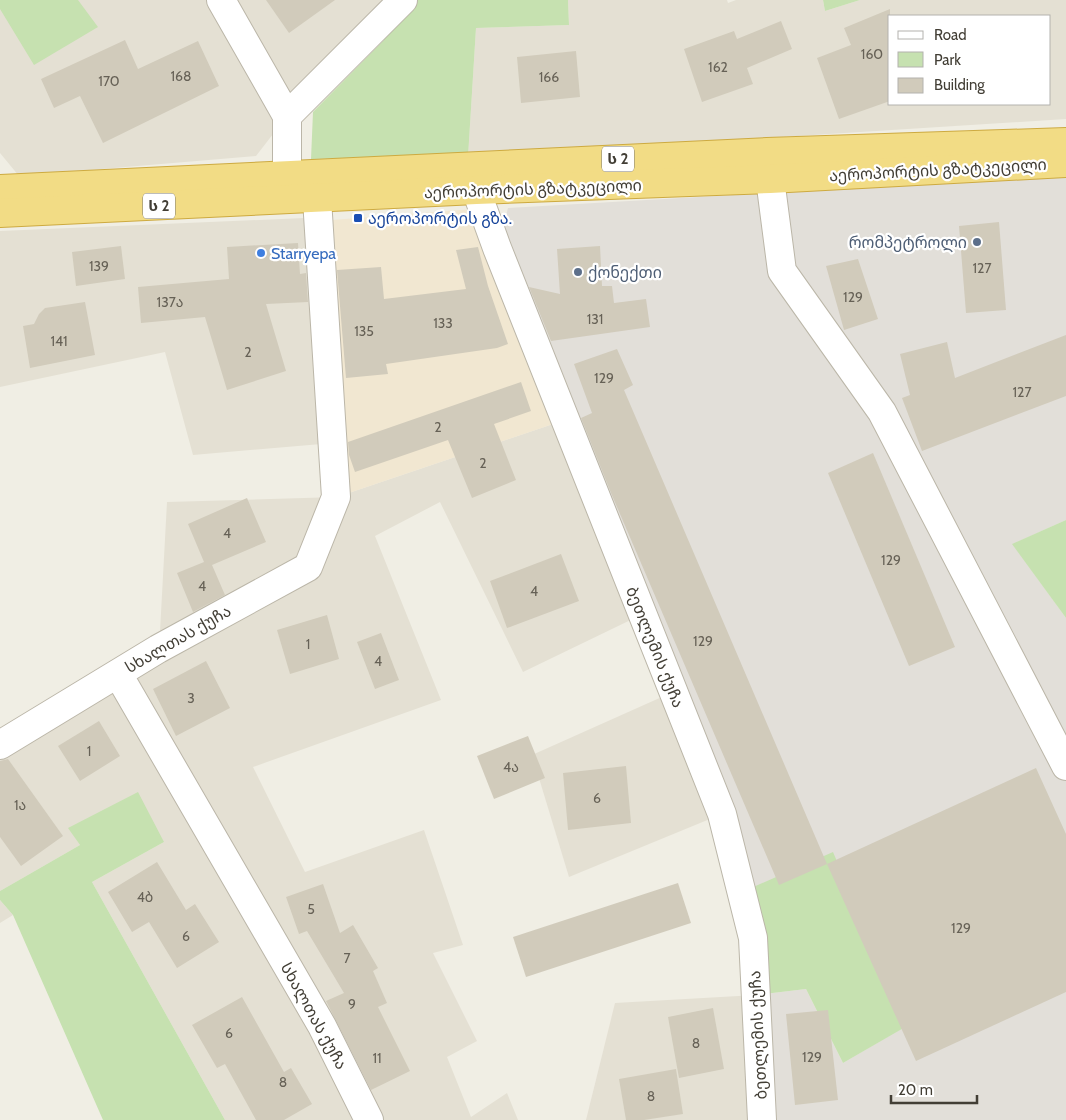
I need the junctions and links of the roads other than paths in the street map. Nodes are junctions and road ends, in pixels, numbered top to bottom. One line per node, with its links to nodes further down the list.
1 (221, 0): 3 (street)
2 (403, 0): 3 (street)
3 (287, 116): 6 (street)
4 (1066, 142): 6 (highway, აეროპორტის გზატკეცილი / ს 2)
5 (1066, 163): 7 (highway, აეროპორტის გზატკეცილი / ს 2)
6 (286, 176): 8 (highway, აეროპორტის გზატკეცილი / ს 2)
7 (770, 179): 9 (highway, აეროპორტის გზატკეცილი / ს 2); 14 (street)
8 (0, 188)
9 (476, 190): 10 (highway, აეროპორტის გზატკეცილი / ს 2); 16 (street, ბეთლემის ქუჩა)
10 (317, 199): 11 (highway, აეროპორტის გზატკეცილი / ს 2); 12 (street, სხალთას ქუჩა)
11 (0, 213)
12 (118, 674): 13 (street); 15 (street, სხალთას ქუჩა)
13 (0, 745)
14 (1066, 766)
15 (369, 1120)
16 (762, 1120)

